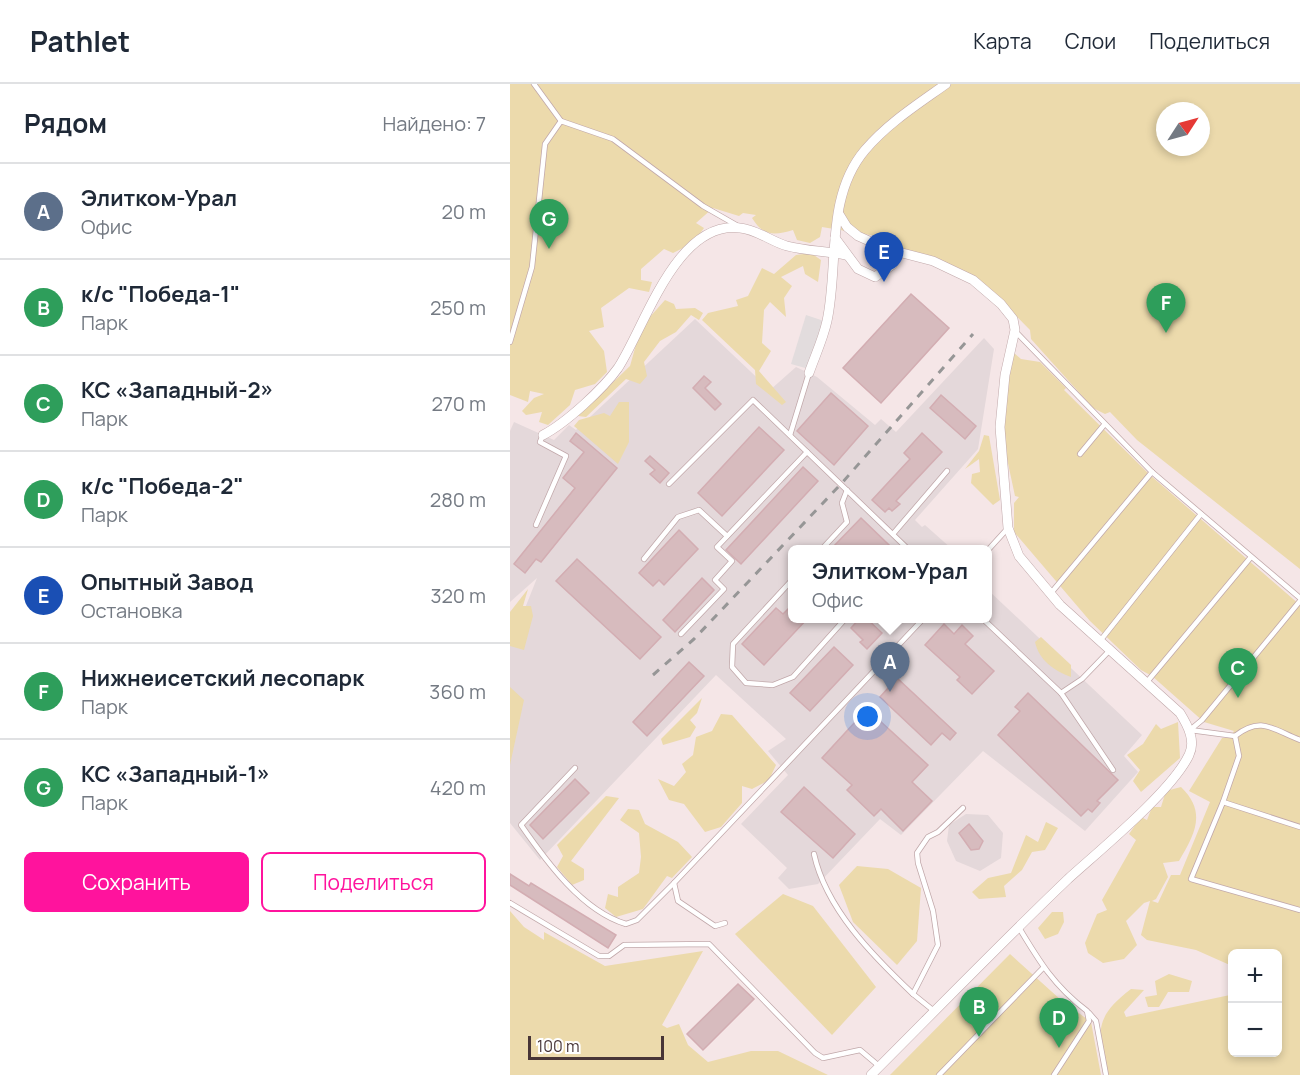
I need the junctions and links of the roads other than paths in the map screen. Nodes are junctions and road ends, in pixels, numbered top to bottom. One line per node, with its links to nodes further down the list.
1 (534, 84): 3 (lane)
2 (946, 84): 4 (street)
3 (561, 121): 5 (lane); 11 (lane)
4 (839, 214): 6 (street); 7 (street)
5 (740, 228): 8 (street); 14 (street)
6 (835, 238): 8 (street); 9 (street)
7 (887, 249): 9 (street); 10 (street)
8 (833, 252): 9 (street); 12 (street)
9 (846, 255)
10 (1015, 330): 13 (lane); 24 (street)
11 (510, 342)
12 (809, 373): 15 (lane)
13 (1104, 425): 17 (lane); 19 (lane)
14 (543, 435): 23 (lane)
15 (790, 435): 16 (lane); 20 (lane)
16 (807, 452): 21 (lane); 26 (lane)
17 (1080, 454)
18 (947, 471): 25 (lane)
19 (1152, 472): 22 (lane); 33 (lane)
20 (669, 484)
21 (847, 490): 25 (lane); 27 (lane)
22 (1201, 514): 30 (lane); 39 (lane)
23 (536, 525)
24 (1008, 528): 29 (lane); 33 (street)
25 (893, 534): 28 (lane)
26 (727, 536): 31 (lane); 38 (lane)
27 (825, 545)
28 (905, 545)
29 (992, 545)
30 (1251, 557): 34 (lane); 41 (lane)
31 (644, 559)
32 (788, 584): 35 (lane)
33 (1051, 593): 39 (street)
34 (1300, 600): 43 (lane)
35 (841, 623)
36 (919, 623): 52 (lane)
37 (987, 623): 42 (lane)
38 (681, 634)
39 (1100, 641): 40 (street)
40 (1110, 650): 41 (street); 42 (lane)
41 (1146, 683): 43 (street)
42 (1061, 693): 47 (lane)
43 (1190, 730): 44 (lane); 56 (street)
44 (1235, 736): 45 (lane); 48 (lane)
45 (1300, 740)
46 (575, 768): 52 (lane)
47 (1113, 770)
48 (1223, 802): 50 (lane); 54 (lane)
49 (963, 808): 58 (lane)
50 (1300, 827)
51 (814, 854): 58 (lane)
52 (674, 883): 55 (lane)
53 (510, 903): 61 (lane)
54 (1300, 910)
55 (725, 923)
56 (1018, 926): 57 (lane); 59 (street)
57 (1043, 968): 60 (lane); 63 (lane)
58 (913, 994): 59 (lane)
59 (934, 1011): 61 (street)
60 (1087, 1011): 64 (lane); 65 (lane)
61 (880, 1066): 62 (street)
62 (871, 1075)
63 (940, 1075)
64 (1054, 1075)
65 (1106, 1075)

